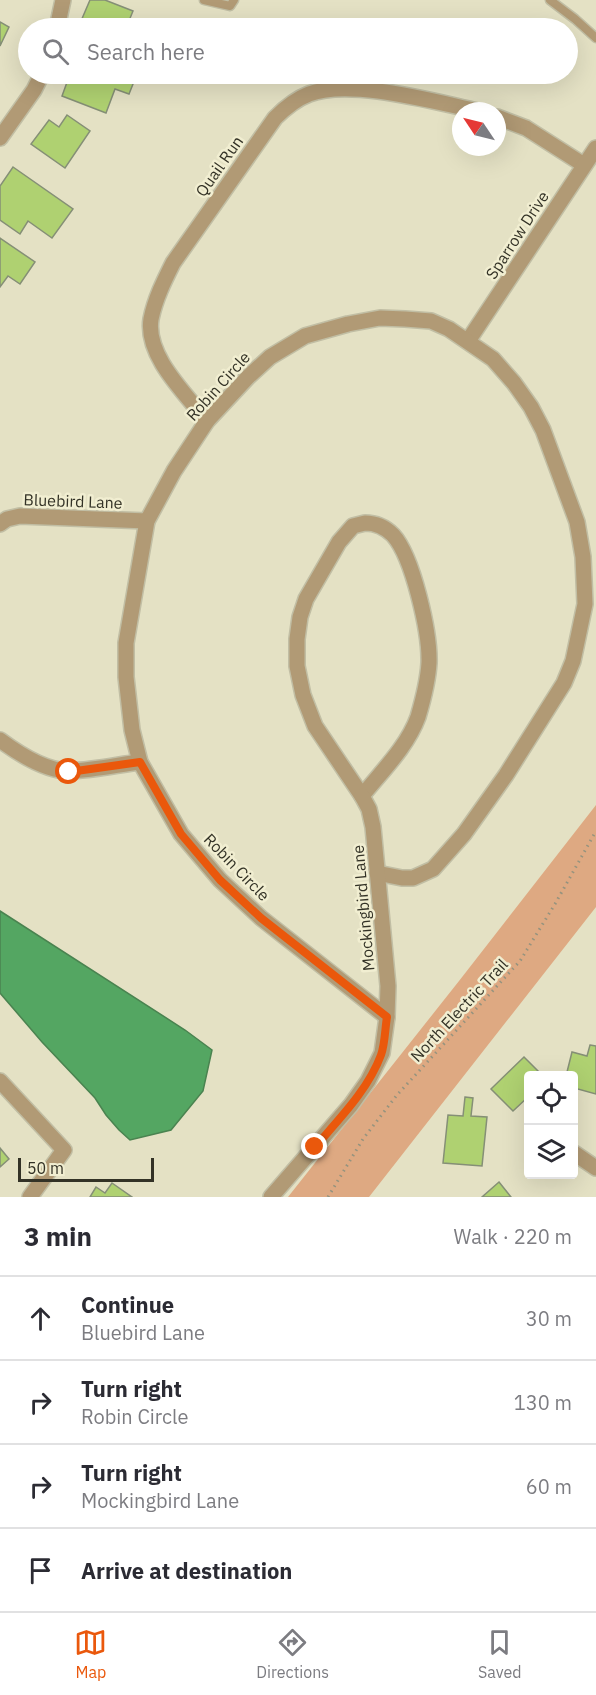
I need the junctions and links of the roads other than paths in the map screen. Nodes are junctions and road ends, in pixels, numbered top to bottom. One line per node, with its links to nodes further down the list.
1 (63, 0): 5 (street)
2 (204, 0): 3 (lane)
3 (234, 0)
4 (550, 0): 6 (lane)
5 (59, 18)
6 (574, 18)
7 (578, 22): 8 (lane)
8 (596, 38)
9 (37, 84): 12 (street)
10 (452, 105): 16 (street, Quail Run)
11 (506, 120): 14 (street)
12 (0, 138)
13 (596, 148): 14 (street, Sparrow Drive)
14 (584, 165): 15 (street, Sparrow Drive)
15 (468, 341): 16 (street, Robin Circle); 19 (street, Robin Circle)
16 (207, 421): 17 (street, Robin Circle)
17 (147, 521): 18 (street, Bluebird Lane); 21 (street, Robin Circle)
18 (0, 524)
19 (589, 557): 23 (street, Robin Circle)
20 (0, 740): 21 (street)
21 (140, 762): 24 (street, Robin Circle)
22 (362, 796): 22 (street, Mockingbird Lane); 23 (street, Mockingbird Lane)
23 (377, 873): 24 (street, Mockingbird Lane)
24 (387, 1017): 29 (street, Mockingbird Lane)
25 (0, 1081): 28 (street)
26 (578, 1156): 27 (street)
27 (596, 1168)
28 (30, 1197)
29 (271, 1197)

